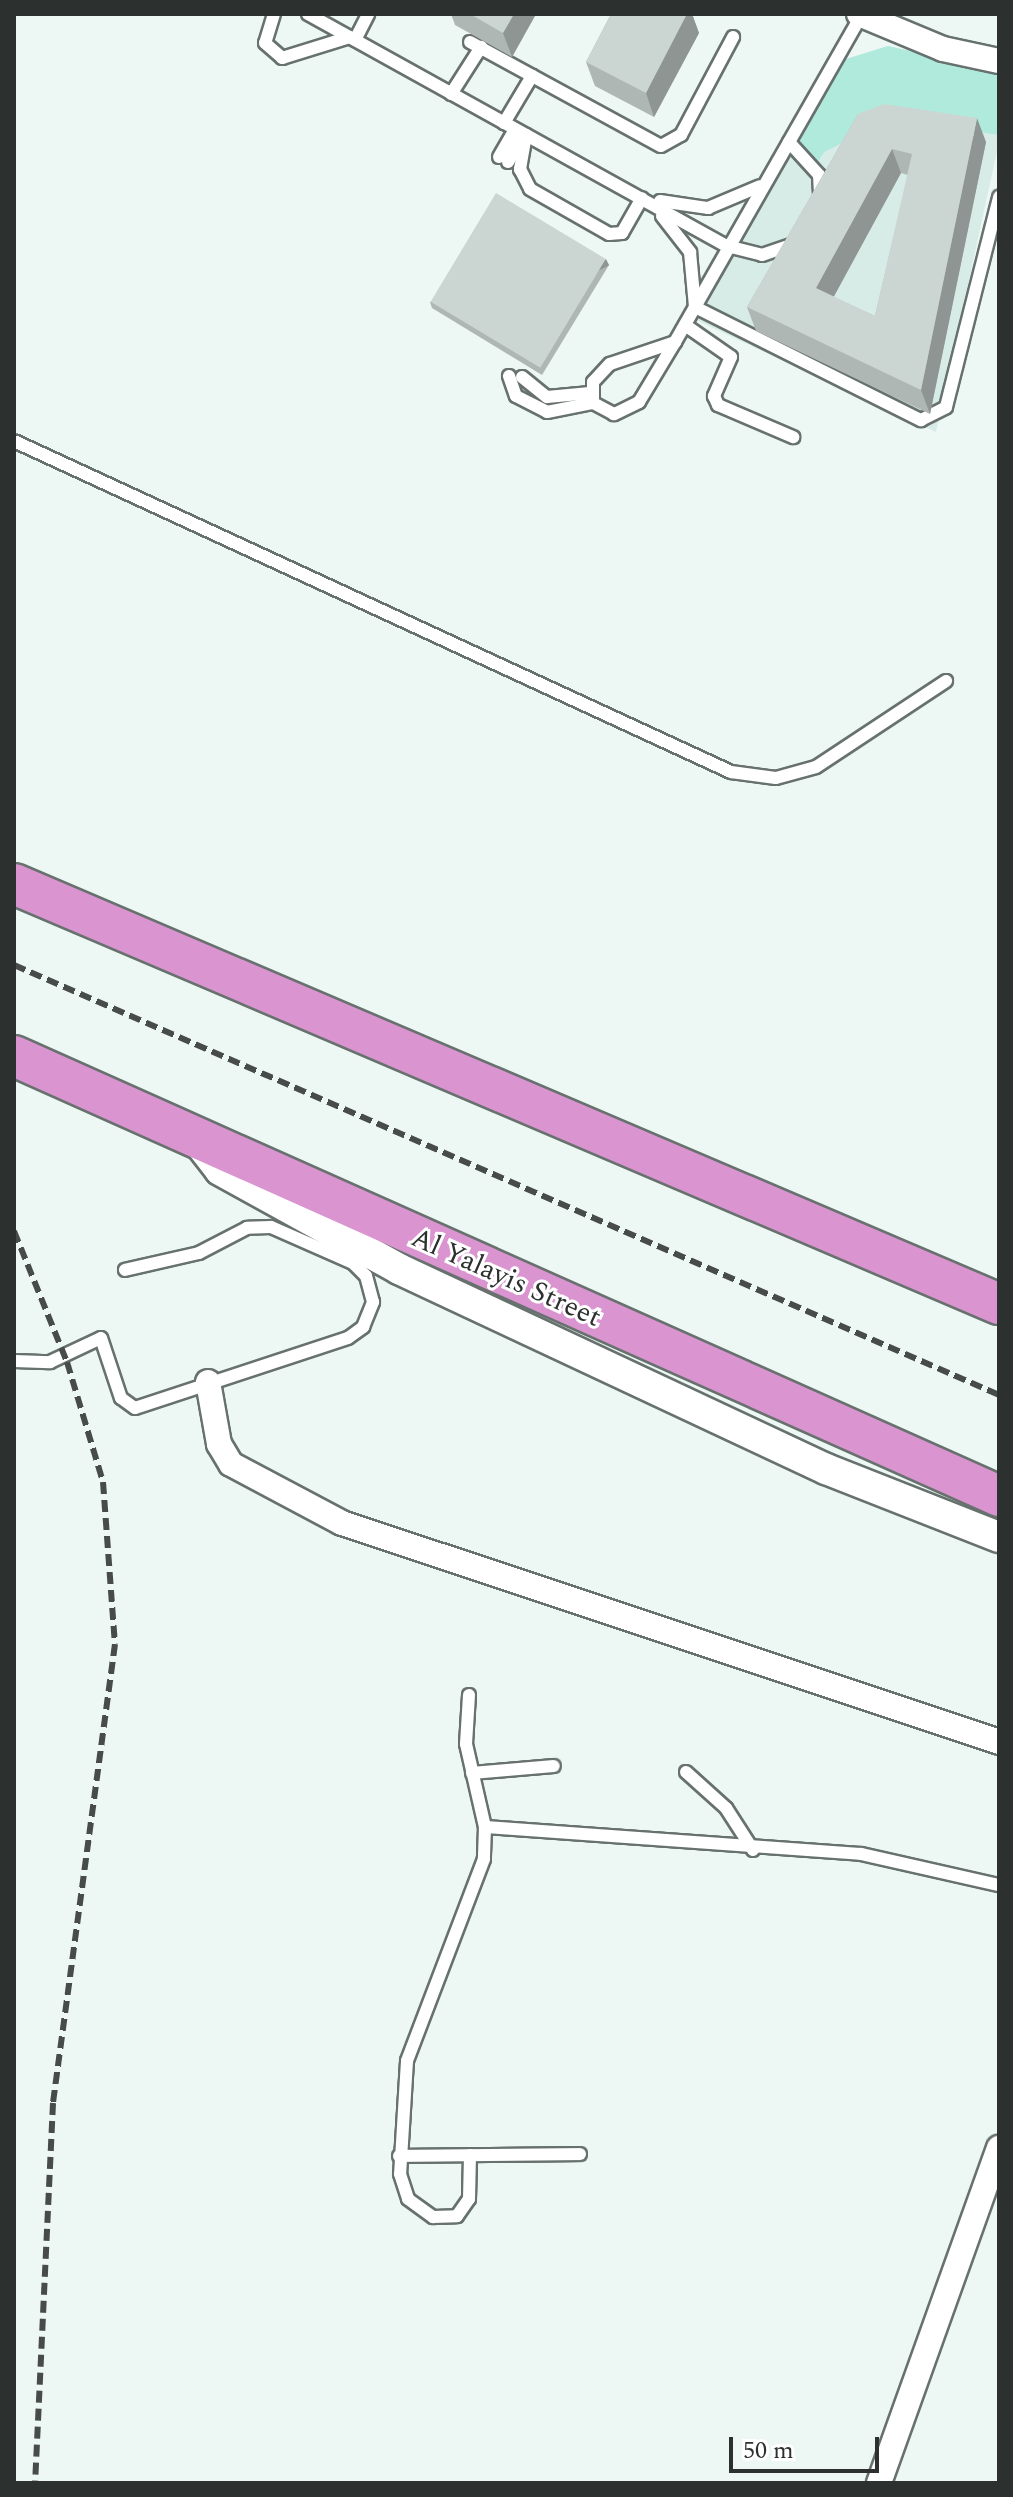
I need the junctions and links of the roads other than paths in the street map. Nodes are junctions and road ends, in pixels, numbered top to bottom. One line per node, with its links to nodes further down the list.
1 (274, 14): 6 (lane)
2 (308, 14): 6 (lane)
3 (368, 14): 6 (lane)
4 (860, 15): 7 (street); 11 (lane)
5 (733, 37): 8 (lane)
6 (352, 39): 9 (lane)
7 (999, 61)
8 (532, 76): 9 (lane); 10 (lane)
9 (451, 94): 10 (lane)
10 (517, 131): 12 (lane); 15 (lane); 15 (lane)
11 (789, 142): 13 (lane); 16 (lane)
12 (504, 160)
13 (761, 186): 15 (lane); 18 (lane)
14 (999, 197): 19 (lane)
15 (642, 198): 18 (lane); 19 (lane)
16 (810, 212)
17 (797, 236): 18 (lane)
18 (727, 246): 19 (lane)
19 (695, 307): 20 (lane)
20 (685, 325): 21 (lane); 24 (lane)
21 (675, 342): 23 (lane); 23 (lane)
22 (516, 377): 23 (lane)
23 (592, 398)
24 (793, 437)
25 (14, 441): 26 (lane)
26 (946, 681)
27 (14, 884): 31 (highway)
28 (14, 1056): 29 (highway, Al Yalayis Street)
29 (195, 1137): 34 (highway, Al Yalayis Street); 35 (street)
30 (125, 1270): 33 (lane)
31 (999, 1304)
32 (14, 1361): 33 (lane)
33 (208, 1382): 37 (street)
34 (999, 1496)
35 (999, 1537)
36 (469, 1695): 40 (lane)
37 (999, 1742)
38 (554, 1766): 40 (lane)
39 (686, 1772): 42 (lane)
40 (472, 1773): 41 (lane)
41 (485, 1827): 42 (lane); 47 (lane)
42 (753, 1850): 43 (lane)
43 (999, 1885)
44 (999, 2148): 48 (street)
45 (580, 2154): 46 (lane)
46 (470, 2155): 47 (lane); 47 (lane)
47 (399, 2156)
48 (879, 2483)

